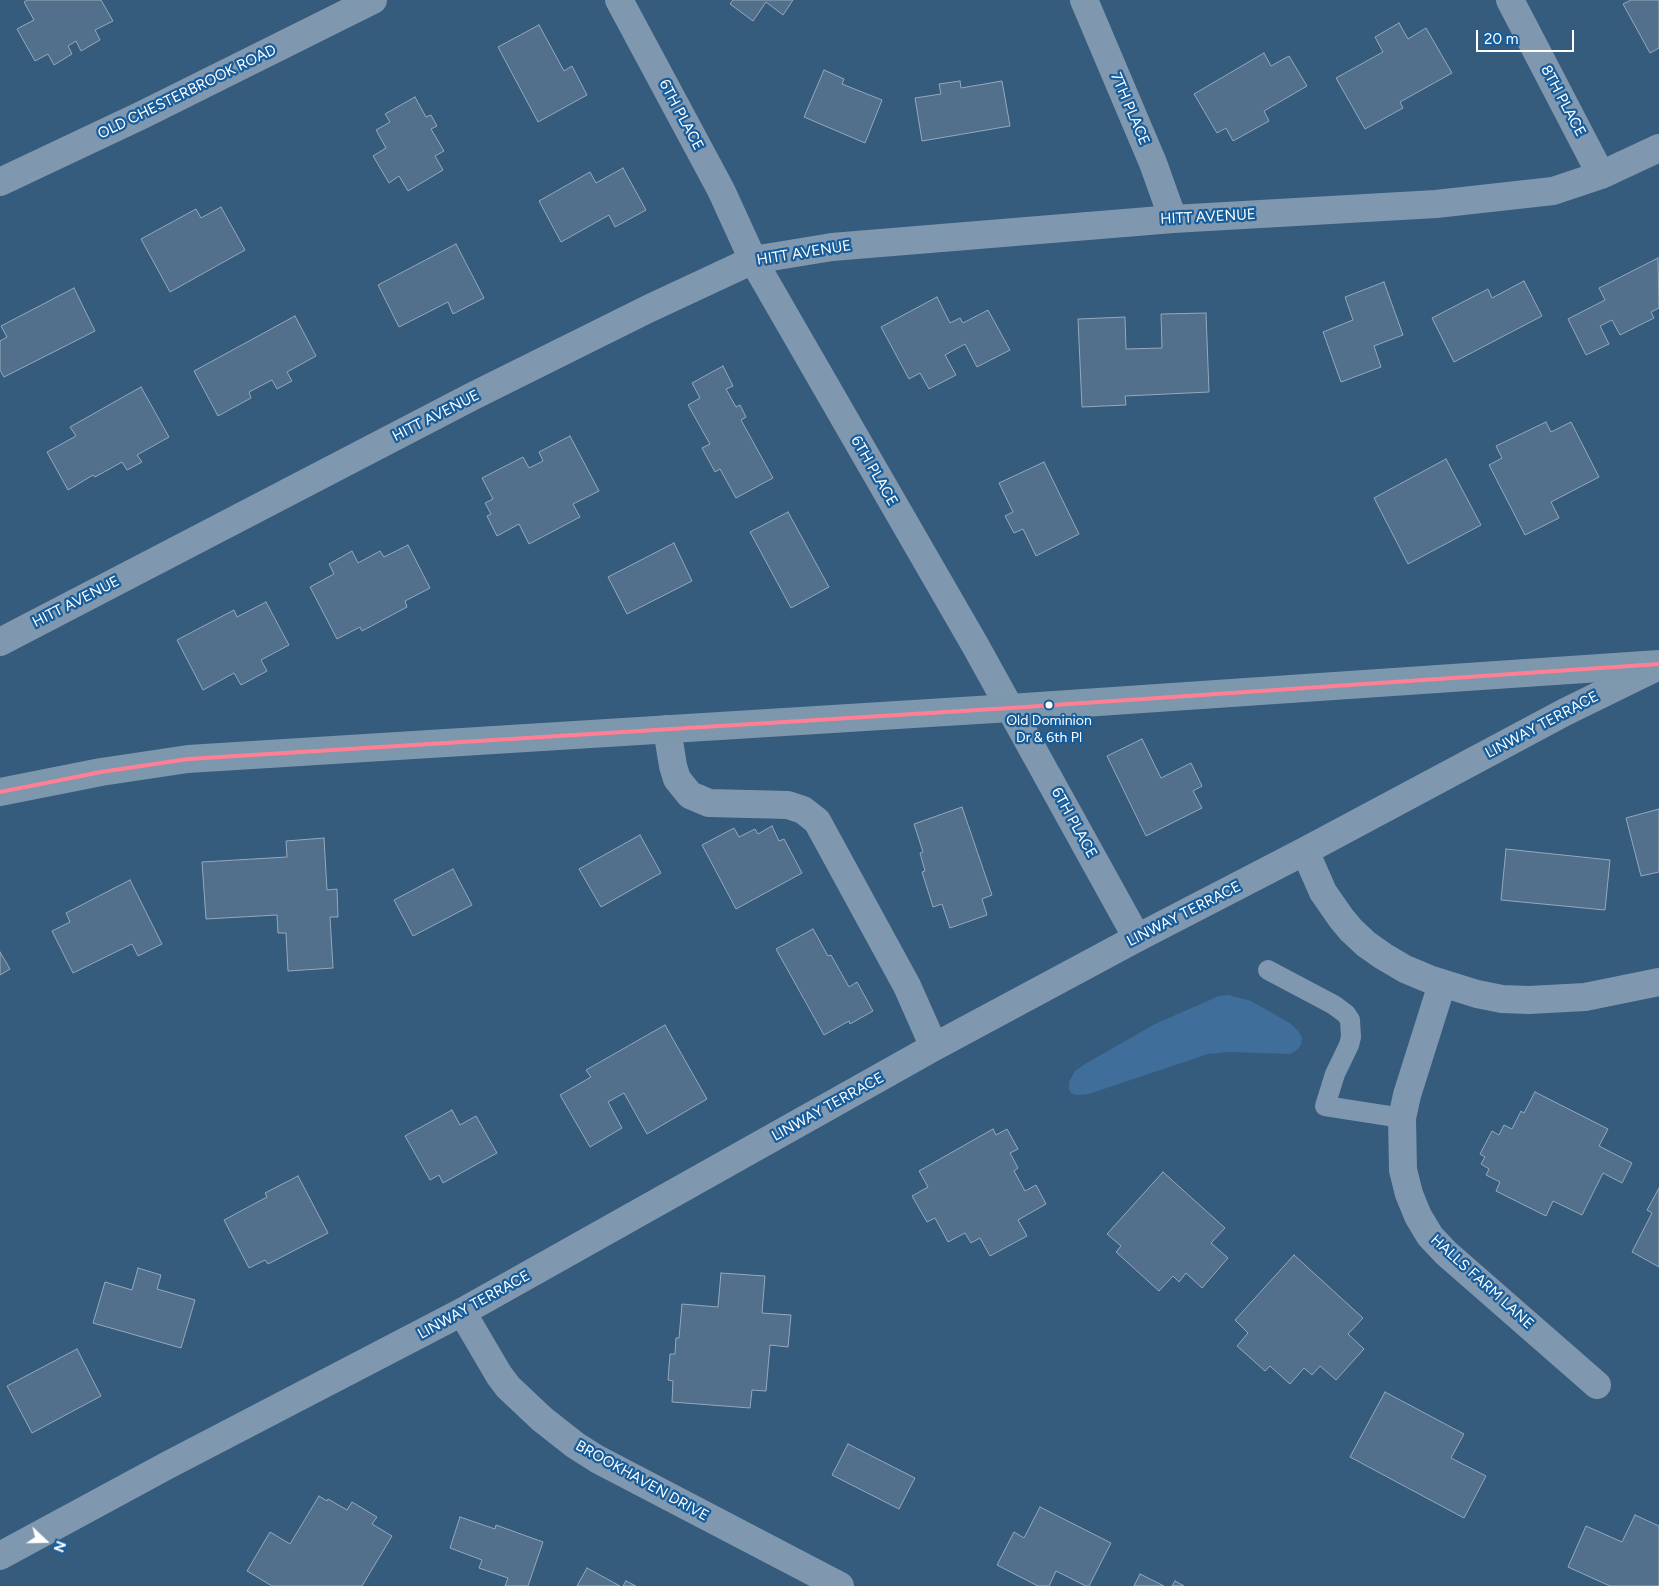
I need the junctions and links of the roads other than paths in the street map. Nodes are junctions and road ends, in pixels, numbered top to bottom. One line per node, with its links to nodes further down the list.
1 (373, 0): 7 (street, OLD CHESTERBROOK ROAD)
2 (619, 0): 9 (street, 6TH PLACE)
3 (1084, 0): 8 (street, 7TH PLACE)
4 (1510, 0): 6 (street, 8TH PLACE)
5 (1659, 148): 6 (street, HITT AVENUE)
6 (1602, 176): 8 (street, HITT AVENUE)
7 (0, 182)
8 (1173, 219): 9 (street, HITT AVENUE)
9 (753, 260): 10 (street, HITT AVENUE); 12 (street, 6TH PLACE)
10 (0, 642)
11 (1659, 665): 12 (main road); 15 (street, LINWAY TERRACE)
12 (1010, 708): 13 (main road); 16 (street, 6TH PLACE)
13 (667, 730): 14 (main road); 20 (street)
14 (0, 792)
15 (1305, 852): 16 (street, LINWAY TERRACE); 19 (street)
16 (1137, 938): 20 (street, LINWAY TERRACE)
17 (1268, 970): 21 (lane)
18 (1659, 982): 19 (street)
19 (1442, 984): 21 (street, HALLS FARM LANE)
20 (934, 1048): 22 (street, LINWAY TERRACE)
21 (1402, 1118): 23 (street, HALLS FARM LANE)
22 (462, 1312): 24 (street, LINWAY TERRACE); 25 (street, BROOKHAVEN DRIVE)
23 (1597, 1385)
24 (0, 1556)
25 (840, 1586)

